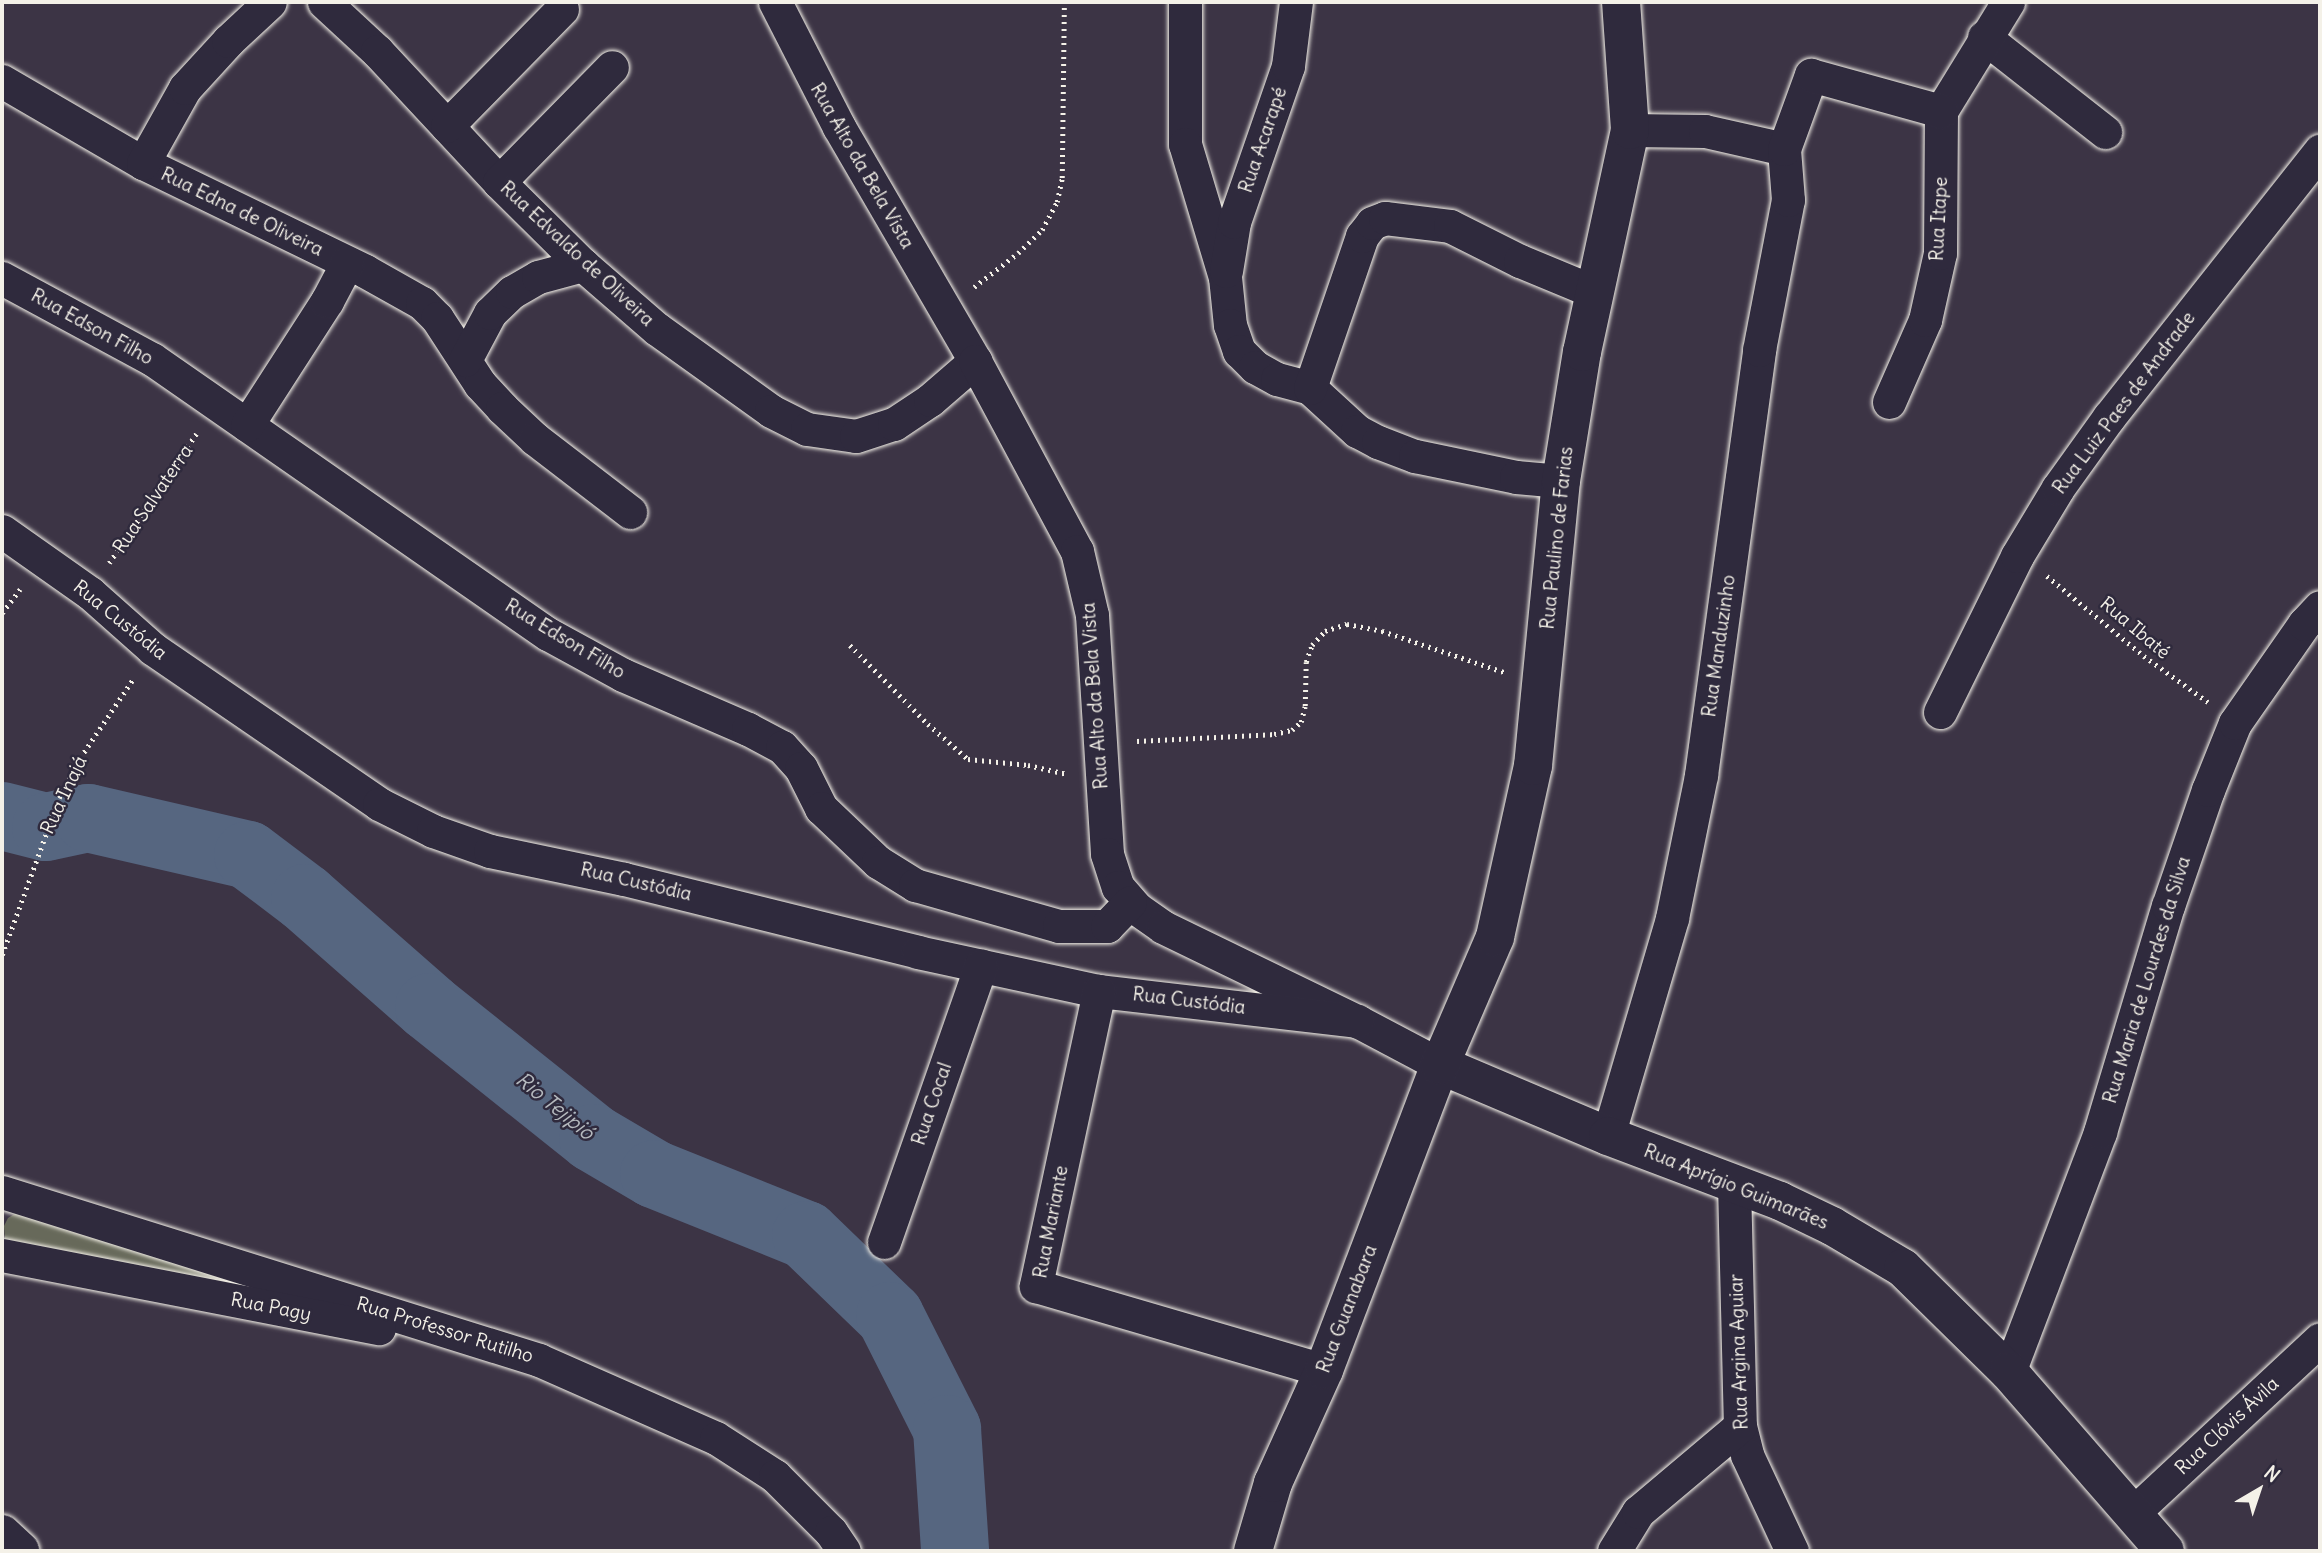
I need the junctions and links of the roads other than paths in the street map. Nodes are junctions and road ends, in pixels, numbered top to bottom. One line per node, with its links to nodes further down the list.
1 (270, 2): 18 (street)
2 (324, 2): 13 (street, Rua Edvaldo de Oliveira)
3 (775, 2): 26 (street, Rua Alto da Bela Vista)
4 (1185, 2): 22 (street)
5 (1296, 2): 22 (street, Rua Acarapé)
6 (1621, 2): 14 (street, Rua Paulino de Farias)
7 (2008, 2): 9 (street)
8 (562, 9): 13 (street)
9 (1984, 37): 12 (street); 15 (street)
10 (612, 67): 19 (street)
11 (2, 81): 18 (street, Rua Edna de Oliveira)
12 (1941, 111): 16 (street); 28 (street, Rua Itape)
13 (447, 126): 19 (street, Rua Edvaldo de Oliveira)
14 (1630, 130): 16 (street); 24 (street, Rua Paulino de Farias)
15 (2105, 132)
16 (1784, 149): 40 (street, Rua Manduzinho)
17 (2320, 151): 34 (street, Rua Luiz Paes de Andrade)
18 (143, 163): 20 (street, Rua Edna de Oliveira)
19 (499, 182): 21 (street, Rua Edvaldo de Oliveira)
20 (347, 262): 25 (street, Rua Edna de Oliveira); 29 (street)
21 (583, 265): 25 (street); 26 (street, Rua Edvaldo de Oliveira)
22 (1225, 277): 27 (street)
23 (2, 278): 29 (street, Rua Edson Filho)
24 (1595, 292): 27 (street); 30 (street, Rua Paulino de Farias)
25 (464, 360): 31 (street, Rua Edna de Oliveira)
26 (975, 361): 35 (street, Rua Alto da Bela Vista)
27 (1310, 388): 30 (street)
28 (1889, 402)
29 (247, 425): 35 (street, Rua Edson Filho)
30 (1561, 481): 39 (street, Rua Paulino de Farias)
31 (630, 512)
32 (2, 531): 36 (street, Rua Custódia)
33 (2320, 607): 48 (street, Rua Maria de Lourdes da Silva)
34 (1940, 712)
35 (1130, 902): 38 (street, Rua Alto da Bela Vista)
36 (981, 965): 37 (street, Rua Custódia); 43 (street, Rua Cocal)
37 (1100, 990): 38 (street, Rua Custódia); 47 (street, Rua Mariante)
38 (1357, 1021): 39 (street, Rua Alto da Bela Vista)
39 (1440, 1065): 40 (street, Rua Aprígio Guimarães); 47 (street, Rua Guanabara)
40 (1608, 1136): 41 (street, Rua Aprígio Guimarães)
41 (1734, 1184): 48 (street, Rua Aprígio Guimarães); 49 (street, Rua Argina Aguiar)
42 (5, 1198): 46 (street, Rua Professor Rutilho)
43 (884, 1242)
44 (2, 1255): 46 (street, Rua Pagy)
45 (2320, 1339): 50 (street, Rua Clóvis Ávila)
46 (539, 1360): 53 (street, Rua Professor Rutilho)
47 (1324, 1370): 54 (street, Rua Guanabara)
48 (2009, 1372): 50 (street, Rua Aprígio Guimarães)
49 (1740, 1426): 55 (street); 56 (street, Rua Argina Aguiar)
50 (2133, 1513): 57 (street, Rua Aprígio Guimarães)
51 (2, 1534): 52 (street)
52 (20, 1551)
53 (844, 1551)
54 (1253, 1551)
55 (1614, 1551)
56 (1792, 1551)
57 (2165, 1551)

